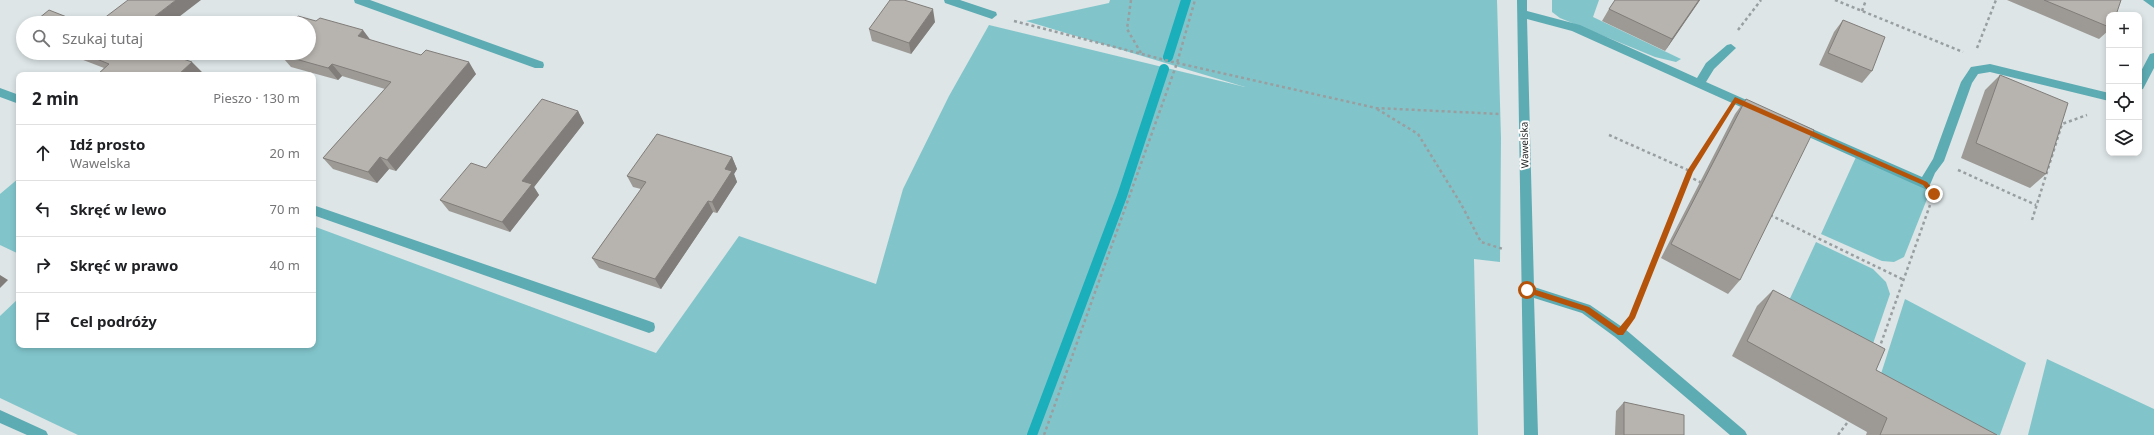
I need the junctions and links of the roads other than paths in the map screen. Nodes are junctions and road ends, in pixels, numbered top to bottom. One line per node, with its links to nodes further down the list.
1 (359, 0): 10 (street)
2 (948, 0): 6 (street)
3 (1522, 0): 7 (street, Wawelska)
4 (2148, 0): 5 (street)
5 (2154, 4)
6 (992, 14)
7 (1523, 14): 11 (street); 19 (street, Wawelska)
8 (1731, 48): 11 (street)
9 (2154, 57): 12 (street)
10 (539, 65)
11 (1699, 83): 16 (street)
12 (2140, 84)
13 (0, 92): 15 (street)
14 (2106, 96): 17 (street)
15 (16, 99)
16 (1764, 112)
17 (1786, 122)
18 (316, 211): 20 (street)
19 (1527, 290): 23 (street, Wawelska); 24 (street)
20 (649, 328)
21 (0, 416): 22 (street)
22 (40, 435)
23 (1531, 435)
24 (1740, 435)

